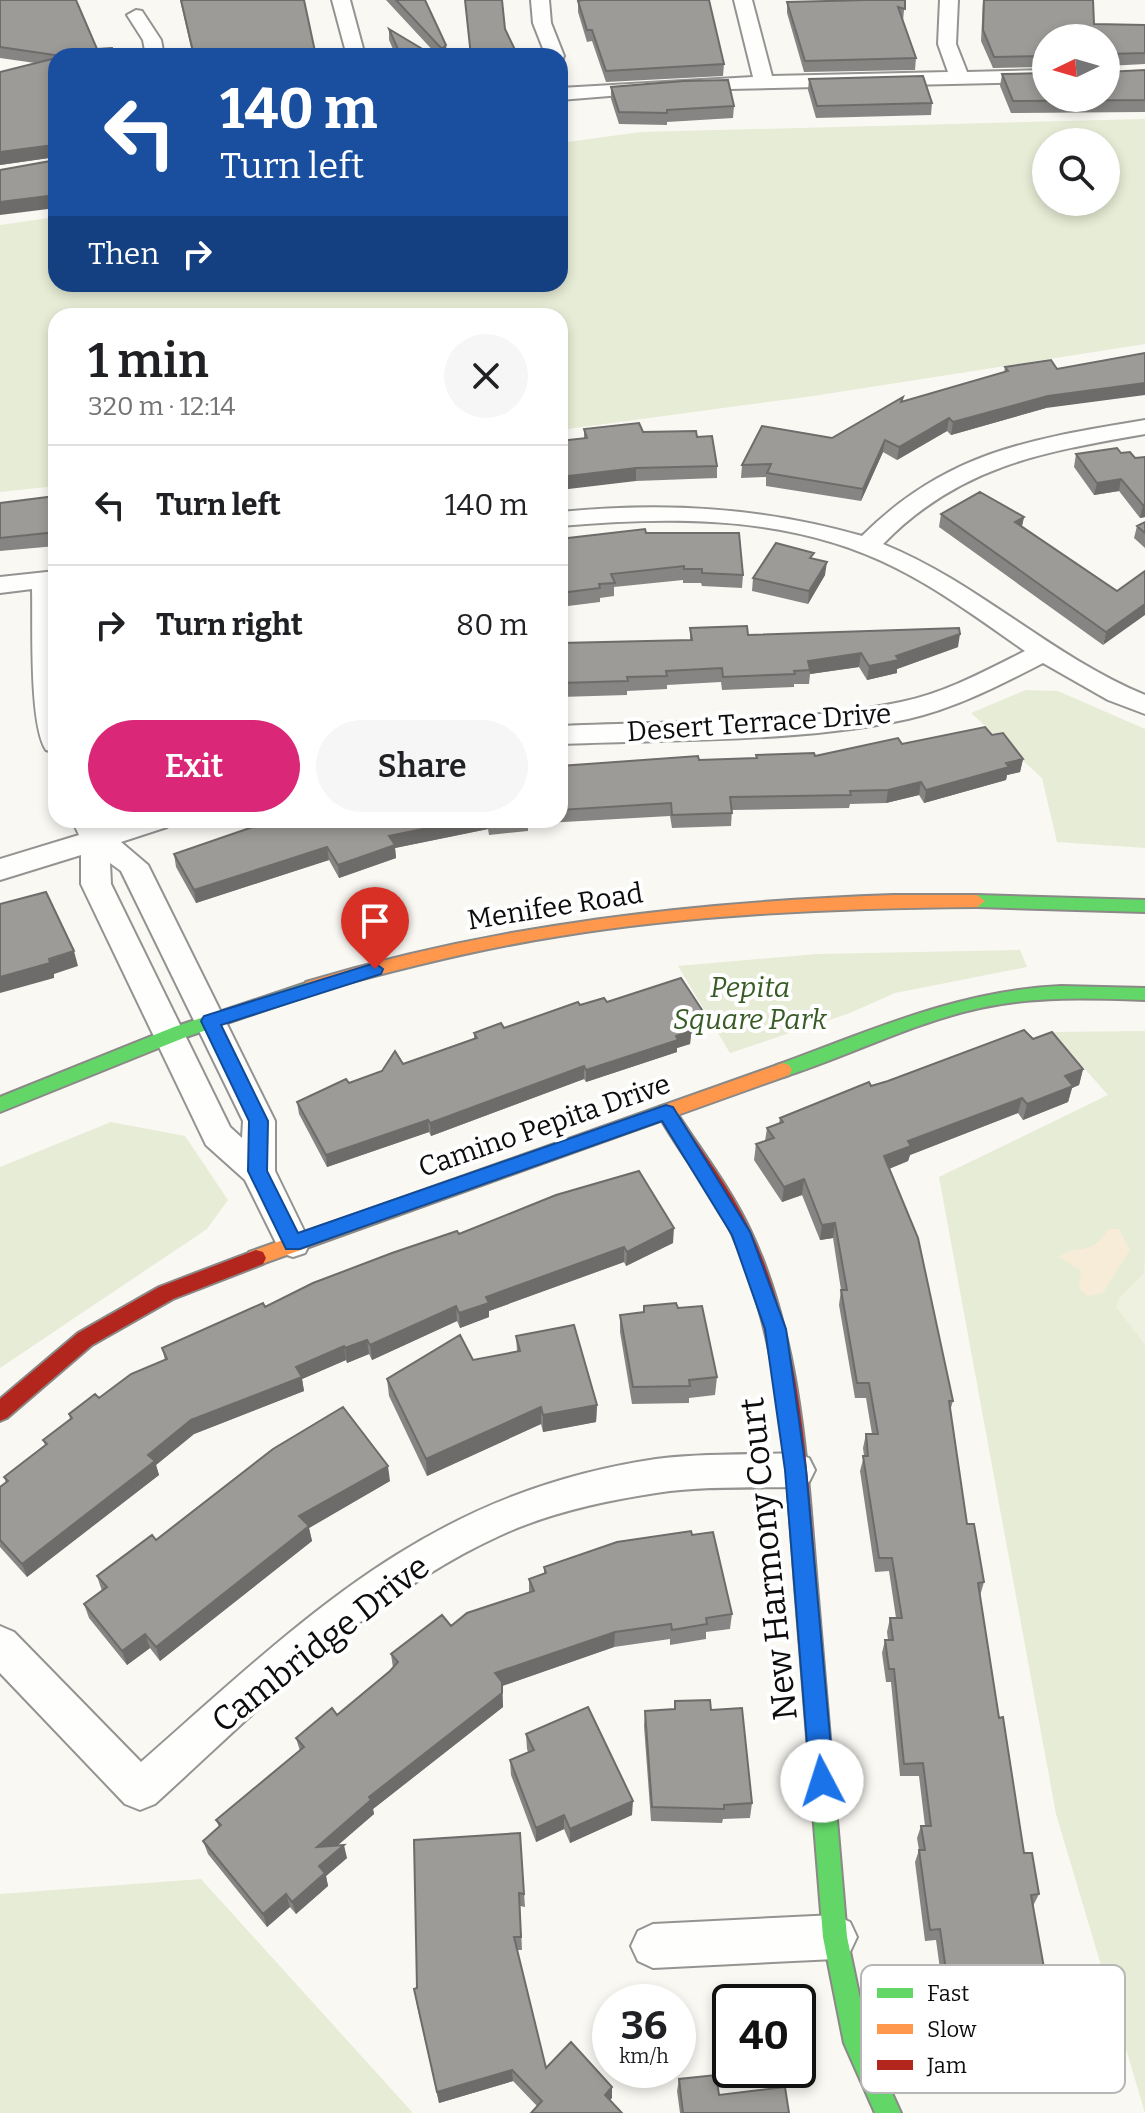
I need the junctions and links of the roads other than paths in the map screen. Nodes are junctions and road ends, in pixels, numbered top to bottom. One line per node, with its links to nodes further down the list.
1 (341, 0): 7 (street)
2 (540, 0): 8 (street)
3 (743, 0): 11 (street)
4 (949, 0): 10 (street)
5 (136, 15): 6 (street)
6 (154, 48)
7 (354, 48)
8 (552, 48)
9 (1032, 76): 10 (street)
10 (960, 78): 11 (street)
11 (764, 82): 12 (street)
12 (568, 93)
13 (1145, 427): 15 (street)
14 (568, 518): 15 (street)
15 (867, 545): 18 (street)
16 (48, 580): 17 (street)
17 (0, 585)
18 (1042, 653): 19 (street); 20 (street, Desert Terrace Drive)
19 (1145, 705)
20 (568, 735)
21 (90, 829): 22 (street); 25 (street); 26 (street)
22 (0, 870)
23 (1145, 906): 25 (street, Menifee Road)
24 (1145, 994): 28 (street, Camino Pepita Drive)
25 (210, 1021): 26 (street, Menifee Road); 29 (street)
26 (170, 1034): 27 (street, Menifee Road); 29 (street)
27 (0, 1105)
28 (666, 1112): 30 (street, Camino Pepita Drive); 32 (street, New Harmony Court)
29 (258, 1171): 30 (street)
30 (293, 1243): 31 (street, Camino Pepita Drive)
31 (0, 1412)
32 (796, 1470): 33 (street, Cambridge Drive); 34 (street, New Harmony Court)
33 (0, 1645)
34 (835, 1937): 35 (street); 36 (street, New Harmony Court)
35 (653, 1946)
36 (861, 2052)
37 (879, 2093): 38 (street, New Harmony Court)
38 (888, 2113)

